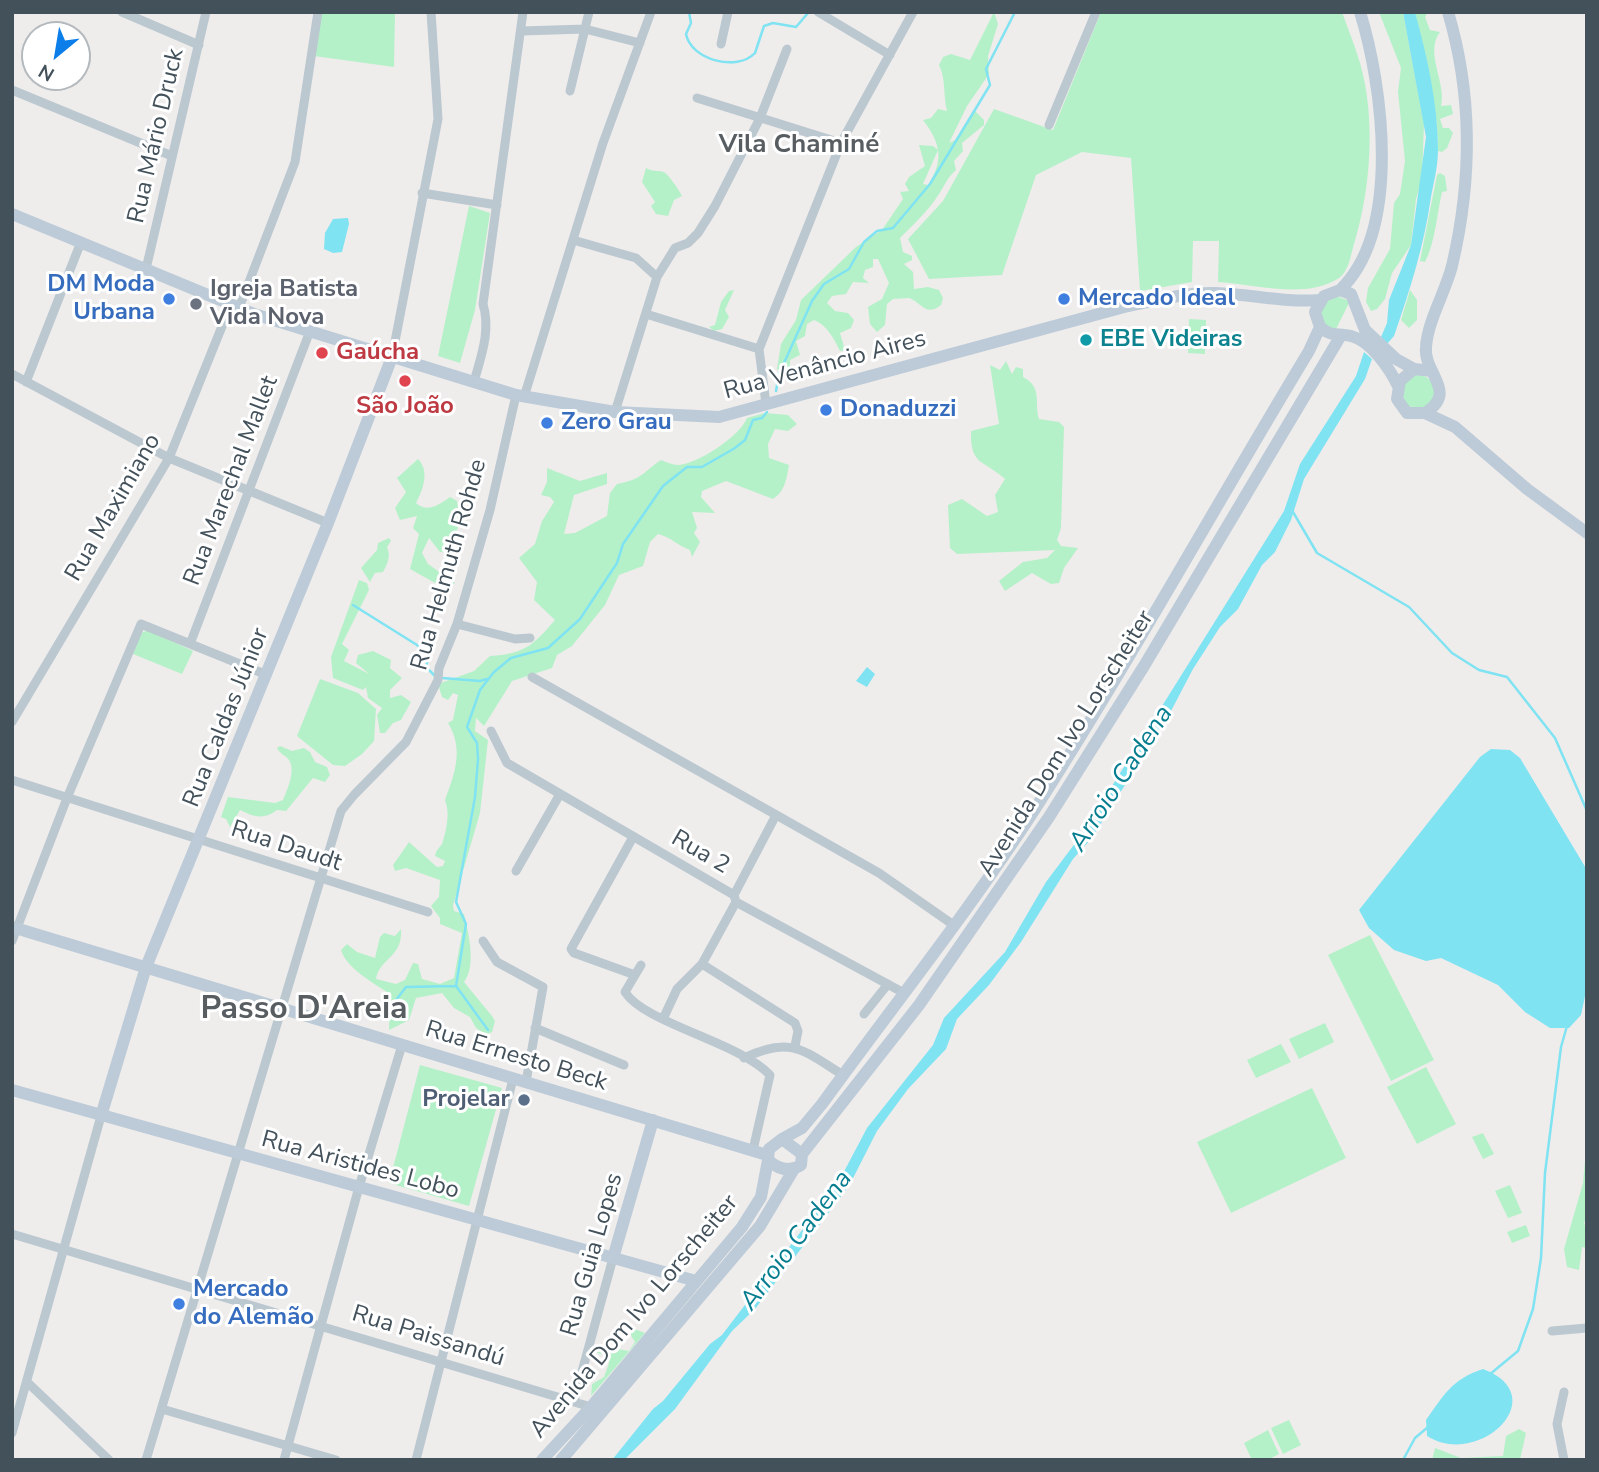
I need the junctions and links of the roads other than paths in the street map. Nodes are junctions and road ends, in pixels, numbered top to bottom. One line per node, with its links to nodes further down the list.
1 (122, 12): 17 (street)
2 (206, 12): 17 (street, Rua Mário Druck)
3 (318, 12): 38 (street, Rua Maximiano)
4 (430, 12): 28 (street, Rua Caldas Júnior)
5 (523, 12): 15 (street)
6 (589, 12): 14 (street)
7 (651, 12): 16 (street, Rua Helmuth Rohde)
8 (728, 12): 18 (street)
9 (818, 12): 20 (street)
10 (913, 12): 20 (street)
11 (1096, 12): 25 (street)
12 (1360, 12): 35 (street)
13 (1448, 12): 49 (street)
14 (585, 29): 15 (street); 16 (street); 22 (street)
15 (522, 31): 29 (street)
16 (640, 43): 31 (street, Rua Helmuth Rohde)
17 (199, 44): 27 (street, Rua Mário Druck)
18 (721, 44)
19 (787, 49): 24 (street)
20 (890, 55): 26 (street)
21 (12, 90): 27 (street)
22 (570, 92)
23 (697, 97): 24 (street)
24 (760, 118): 26 (street); 34 (street)
25 (1049, 125)
26 (841, 144): 45 (street)
27 (172, 156): 33 (street, Rua Mário Druck)
28 (422, 193): 29 (street); 46 (street, Rua Caldas Júnior)
29 (497, 205): 52 (street)
30 (12, 214): 32 (street, Rua Venâncio Aires)
31 (573, 240): 34 (street); 54 (street, Rua Helmuth Rohde)
32 (81, 242): 33 (street, Rua Venâncio Aires); 51 (street)
33 (145, 269): 38 (street, Rua Venâncio Aires)
34 (657, 277): 39 (street)
35 (1340, 289): 36 (street); 40 (street)
36 (1320, 300): 37 (street, Rua Venâncio Aires); 41 (street)
37 (1295, 302): 41 (street); 56 (street, Rua Venâncio Aires)
38 (235, 306): 42 (street, Rua Venâncio Aires); 60 (street, Rua Maximiano)
39 (646, 314): 45 (street); 57 (street)
40 (1359, 317): 43 (street); 44 (street)
41 (1318, 323): 43 (street); 81 (street, Avenida Dom Ivo Lorscheiter)
42 (310, 331): 46 (street, Rua Venâncio Aires); 61 (street, Rua Marechal Mallet)
43 (1343, 336): 44 (street); 107 (street, Avenida Dom Ivo Lorscheiter)
44 (1366, 338): 47 (street)
45 (759, 349): 56 (street)
46 (392, 357): 52 (street, Rua Venâncio Aires); 62 (street, Rua Caldas Júnior)
47 (1387, 359): 48 (street); 53 (street)
48 (1414, 369): 49 (street); 53 (street)
49 (1432, 371): 55 (street)
50 (12, 374): 51 (street)
51 (26, 382): 60 (street)
52 (474, 382): 54 (street, Rua Venâncio Aires)
53 (1398, 386): 58 (street)
54 (520, 396): 57 (street, Rua Venâncio Aires); 64 (street, Rua Helmuth Rohde)
55 (1439, 397): 58 (street); 59 (street)
56 (766, 404): 57 (street, Rua Venâncio Aires)
57 (615, 412)
58 (1425, 412): 59 (street)
59 (1455, 427): 63 (street)
60 (169, 458): 61 (street); 69 (street, Rua Maximiano)
61 (249, 491): 62 (street); 66 (street, Rua Marechal Mallet)
62 (328, 523): 67 (street, Rua Caldas Júnior)
63 (1587, 533)
64 (457, 624): 65 (street); 78 (street, Rua Helmuth Rohde)
65 (530, 638)
66 (190, 644): 67 (street); 73 (street)
67 (267, 675): 76 (street, Rua Caldas Júnior)
68 (532, 677): 74 (street)
69 (12, 722)
70 (491, 731): 72 (street, Rua 2)
71 (12, 780): 73 (street, Rua Daudt)
72 (560, 794): 75 (street, Rua 2); 77 (street)
73 (67, 798): 76 (street, Rua Daudt); 82 (street)
74 (776, 815): 79 (street); 81 (street)
75 (634, 837): 79 (street, Rua 2); 88 (street)
76 (200, 840): 78 (street, Rua Daudt); 87 (street, Rua Caldas Júnior)
77 (516, 871)
78 (321, 878): 80 (street, Rua Daudt); 91 (street, Rua Helmuth Rohde)
79 (735, 899): 85 (street); 89 (street, Rua 2)
80 (428, 912)
81 (955, 926): 90 (street, Avenida Dom Ivo Lorscheiter)
82 (14, 928): 83 (street); 87 (street, Rua Ernesto Beck)
83 (12, 942)
84 (482, 942): 94 (street)
85 (702, 964): 93 (street); 96 (street)
86 (641, 965): 88 (street)
87 (146, 967): 91 (street, Rua Ernesto Beck); 102 (street, Rua Caldas Júnior)
88 (635, 975): 93 (street)
89 (888, 984): 90 (street, Rua 2); 92 (street)
90 (904, 993): 99 (street, Avenida Dom Ivo Lorscheiter)
91 (283, 1009): 95 (street, Rua Ernesto Beck); 106 (street, Rua Helmuth Rohde)
92 (864, 1014)
93 (663, 1018): 97 (street)
94 (535, 1028): 98 (street); 100 (street)
95 (402, 1045): 100 (street, Rua Ernesto Beck); 110 (street)
96 (794, 1046): 97 (street); 99 (street)
97 (744, 1058): 105 (street)
98 (624, 1065)
99 (843, 1075): 104 (street, Avenida Dom Ivo Lorscheiter)
100 (520, 1081): 103 (street, Rua Ernesto Beck); 111 (street)
101 (12, 1090): 102 (street, Rua Aristides Lobo)
102 (101, 1116): 106 (street, Rua Aristides Lobo); 113 (street, Rua Caldas Júnior)
103 (653, 1120): 105 (street, Rua Ernesto Beck); 114 (street, Rua Guia Lopes)
104 (782, 1139): 107 (street); 108 (street, Avenida Dom Ivo Lorscheiter)
105 (753, 1150): 108 (street, Rua Ernesto Beck)
106 (239, 1154): 110 (street, Rua Aristides Lobo); 116 (street, Rua Helmuth Rohde)
107 (802, 1154): 109 (street, Avenida Dom Ivo Lorscheiter)
108 (768, 1157): 109 (street); 115 (street, Avenida Dom Ivo Lorscheiter)
109 (794, 1169): 134 (street, Avenida Dom Ivo Lorscheiter)
110 (359, 1187): 111 (street, Rua Aristides Lobo); 117 (street)
111 (477, 1220): 114 (street, Rua Aristides Lobo); 120 (street)
112 (12, 1234): 113 (street, Rua Paissandú)
113 (64, 1249): 116 (street, Rua Paissandú); 121 (street, Rua Caldas Júnior)
114 (613, 1258): 115 (street, Rua Aristides Lobo); 123 (street, Rua Guia Lopes)
115 (696, 1281): 124 (street, Avenida Dom Ivo Lorscheiter)
116 (198, 1289): 117 (street, Rua Paissandú); 125 (street, Rua Helmuth Rohde)
117 (320, 1325): 120 (street, Rua Paissandú); 127 (street)
118 (1587, 1328): 119 (street)
119 (1552, 1331)
120 (441, 1361): 123 (street, Rua Paissandú); 132 (street)
121 (27, 1382): 126 (street, Rua Caldas Júnior); 128 (street)
122 (1564, 1392): 135 (street)
123 (574, 1401): 124 (street, Rua Paissandú)
124 (591, 1407): 133 (street, Avenida Dom Ivo Lorscheiter)
125 (162, 1409): 127 (street); 129 (street, Rua Helmuth Rohde)
126 (12, 1433)
127 (288, 1446): 130 (street); 131 (street)
128 (108, 1460)
129 (146, 1460)
130 (284, 1460)
131 (336, 1460)
132 (416, 1460)
133 (542, 1460)
134 (561, 1460)
135 (1564, 1460)

